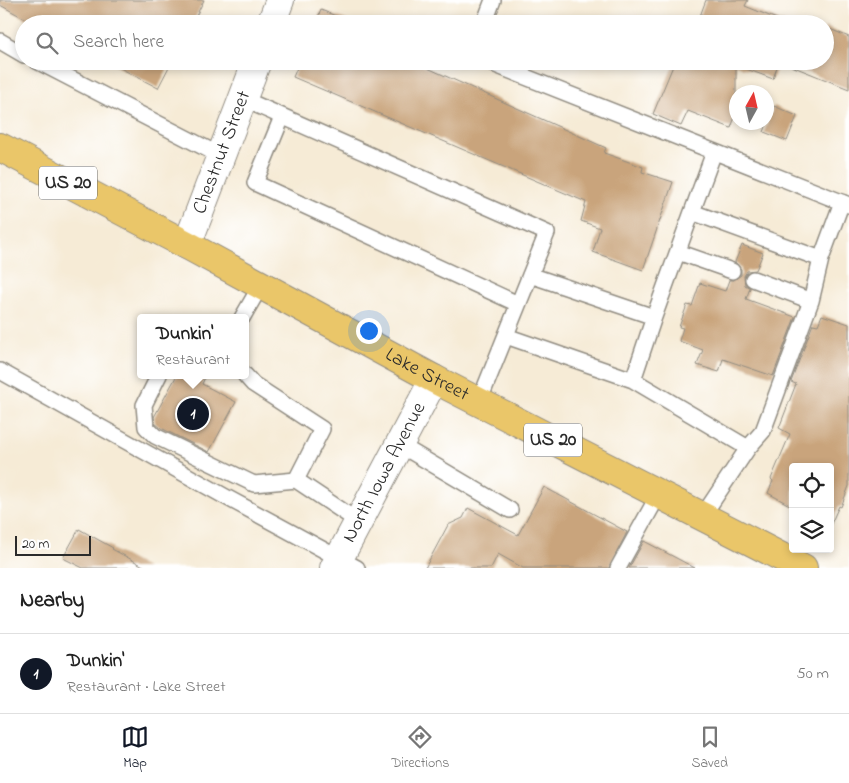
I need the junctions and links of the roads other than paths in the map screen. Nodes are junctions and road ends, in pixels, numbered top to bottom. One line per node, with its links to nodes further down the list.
1 (280, 0): 3 (street)
2 (493, 0): 4 (lane)
3 (274, 15)
4 (487, 15)
5 (0, 41): 6 (lane)
6 (15, 49)
7 (54, 70): 14 (lane)
8 (254, 70): 10 (street, Chestnut Street)
9 (508, 70): 13 (lane)
10 (243, 99): 11 (lane); 14 (street, Chestnut Street)
11 (282, 116): 21 (lane); 25 (lane)
12 (0, 147): 17 (main road, Lake Street / US 20)
13 (714, 152): 15 (lane); 16 (lane)
14 (221, 156): 17 (street, Chestnut Street)
15 (846, 203): 19 (lane)
16 (692, 212): 18 (lane); 19 (lane)
17 (187, 245): 23 (main road, Lake Street / US 20)
18 (678, 252): 20 (lane); 27 (lane)
19 (821, 259): 24 (lane)
20 (732, 271)
21 (530, 275): 25 (lane); 27 (lane)
22 (753, 279): 24 (lane)
23 (261, 285): 26 (lane); 32 (main road, Lake Street / US 20)
24 (811, 301): 36 (lane)
25 (518, 304): 28 (lane)
26 (244, 314)
27 (654, 317): 33 (lane)
28 (506, 336): 33 (lane); 34 (lane)
29 (2, 376): 42 (lane)
30 (157, 379): 37 (lane)
31 (249, 379): 37 (lane)
32 (434, 379): 34 (main road, Lake Street / US 20); 35 (street, North Iowa Avenue)
33 (632, 380): 36 (lane)
34 (479, 402): 38 (main road, Lake Street / US 20)
35 (400, 446): 39 (lane); 41 (street, North Iowa Avenue)
36 (748, 448): 40 (lane)
37 (296, 480): 41 (lane)
38 (659, 494): 40 (main road, Lake Street / US 20); 43 (lane)
39 (510, 510)
40 (702, 517): 44 (main road, Lake Street / US 20)
41 (359, 522): 42 (street, North Iowa Avenue)
42 (343, 565)
43 (618, 568)
44 (802, 568)

